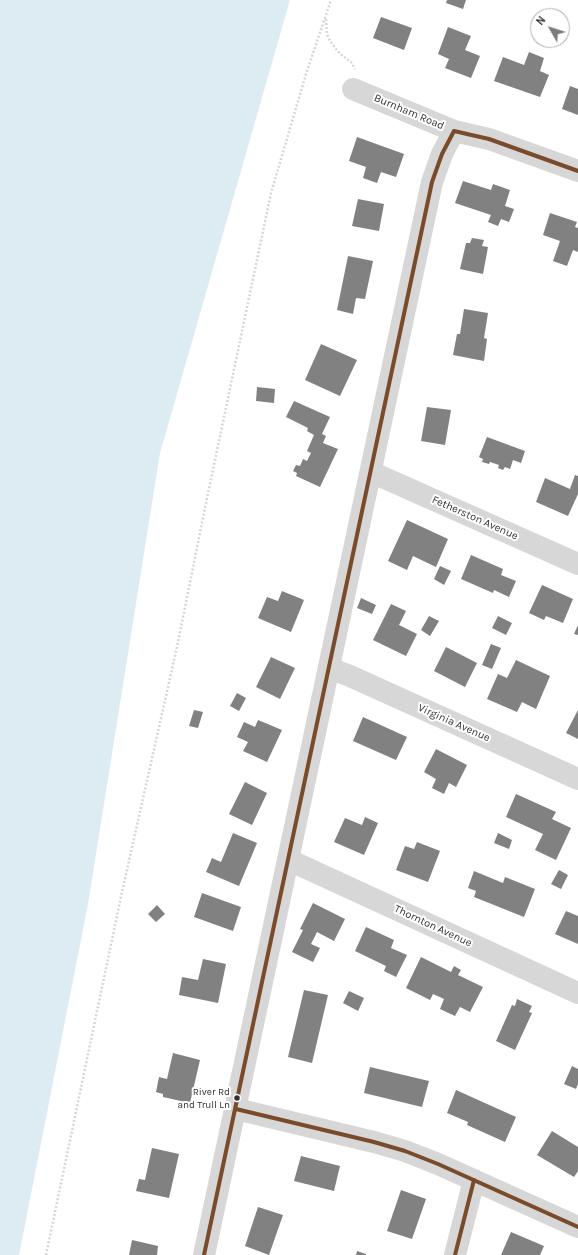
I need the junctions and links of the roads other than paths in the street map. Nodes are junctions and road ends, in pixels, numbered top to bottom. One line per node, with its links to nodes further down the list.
1 (353, 89): 2 (street, Burnham Road)
2 (454, 131): 3 (street, Burnham Road); 4 (street)
3 (578, 171)
4 (371, 472): 5 (street, Fetherston Avenue); 6 (street)
5 (578, 564)
6 (329, 668): 7 (street, Virginia Avenue); 8 (street)
7 (578, 779)
8 (289, 860): 9 (street, Thornton Avenue); 10 (street)
9 (578, 993)
10 (236, 1109): 11 (street); 13 (street)
11 (474, 1180): 12 (street); 14 (street)
12 (578, 1227)
13 (204, 1255)
14 (455, 1255)

